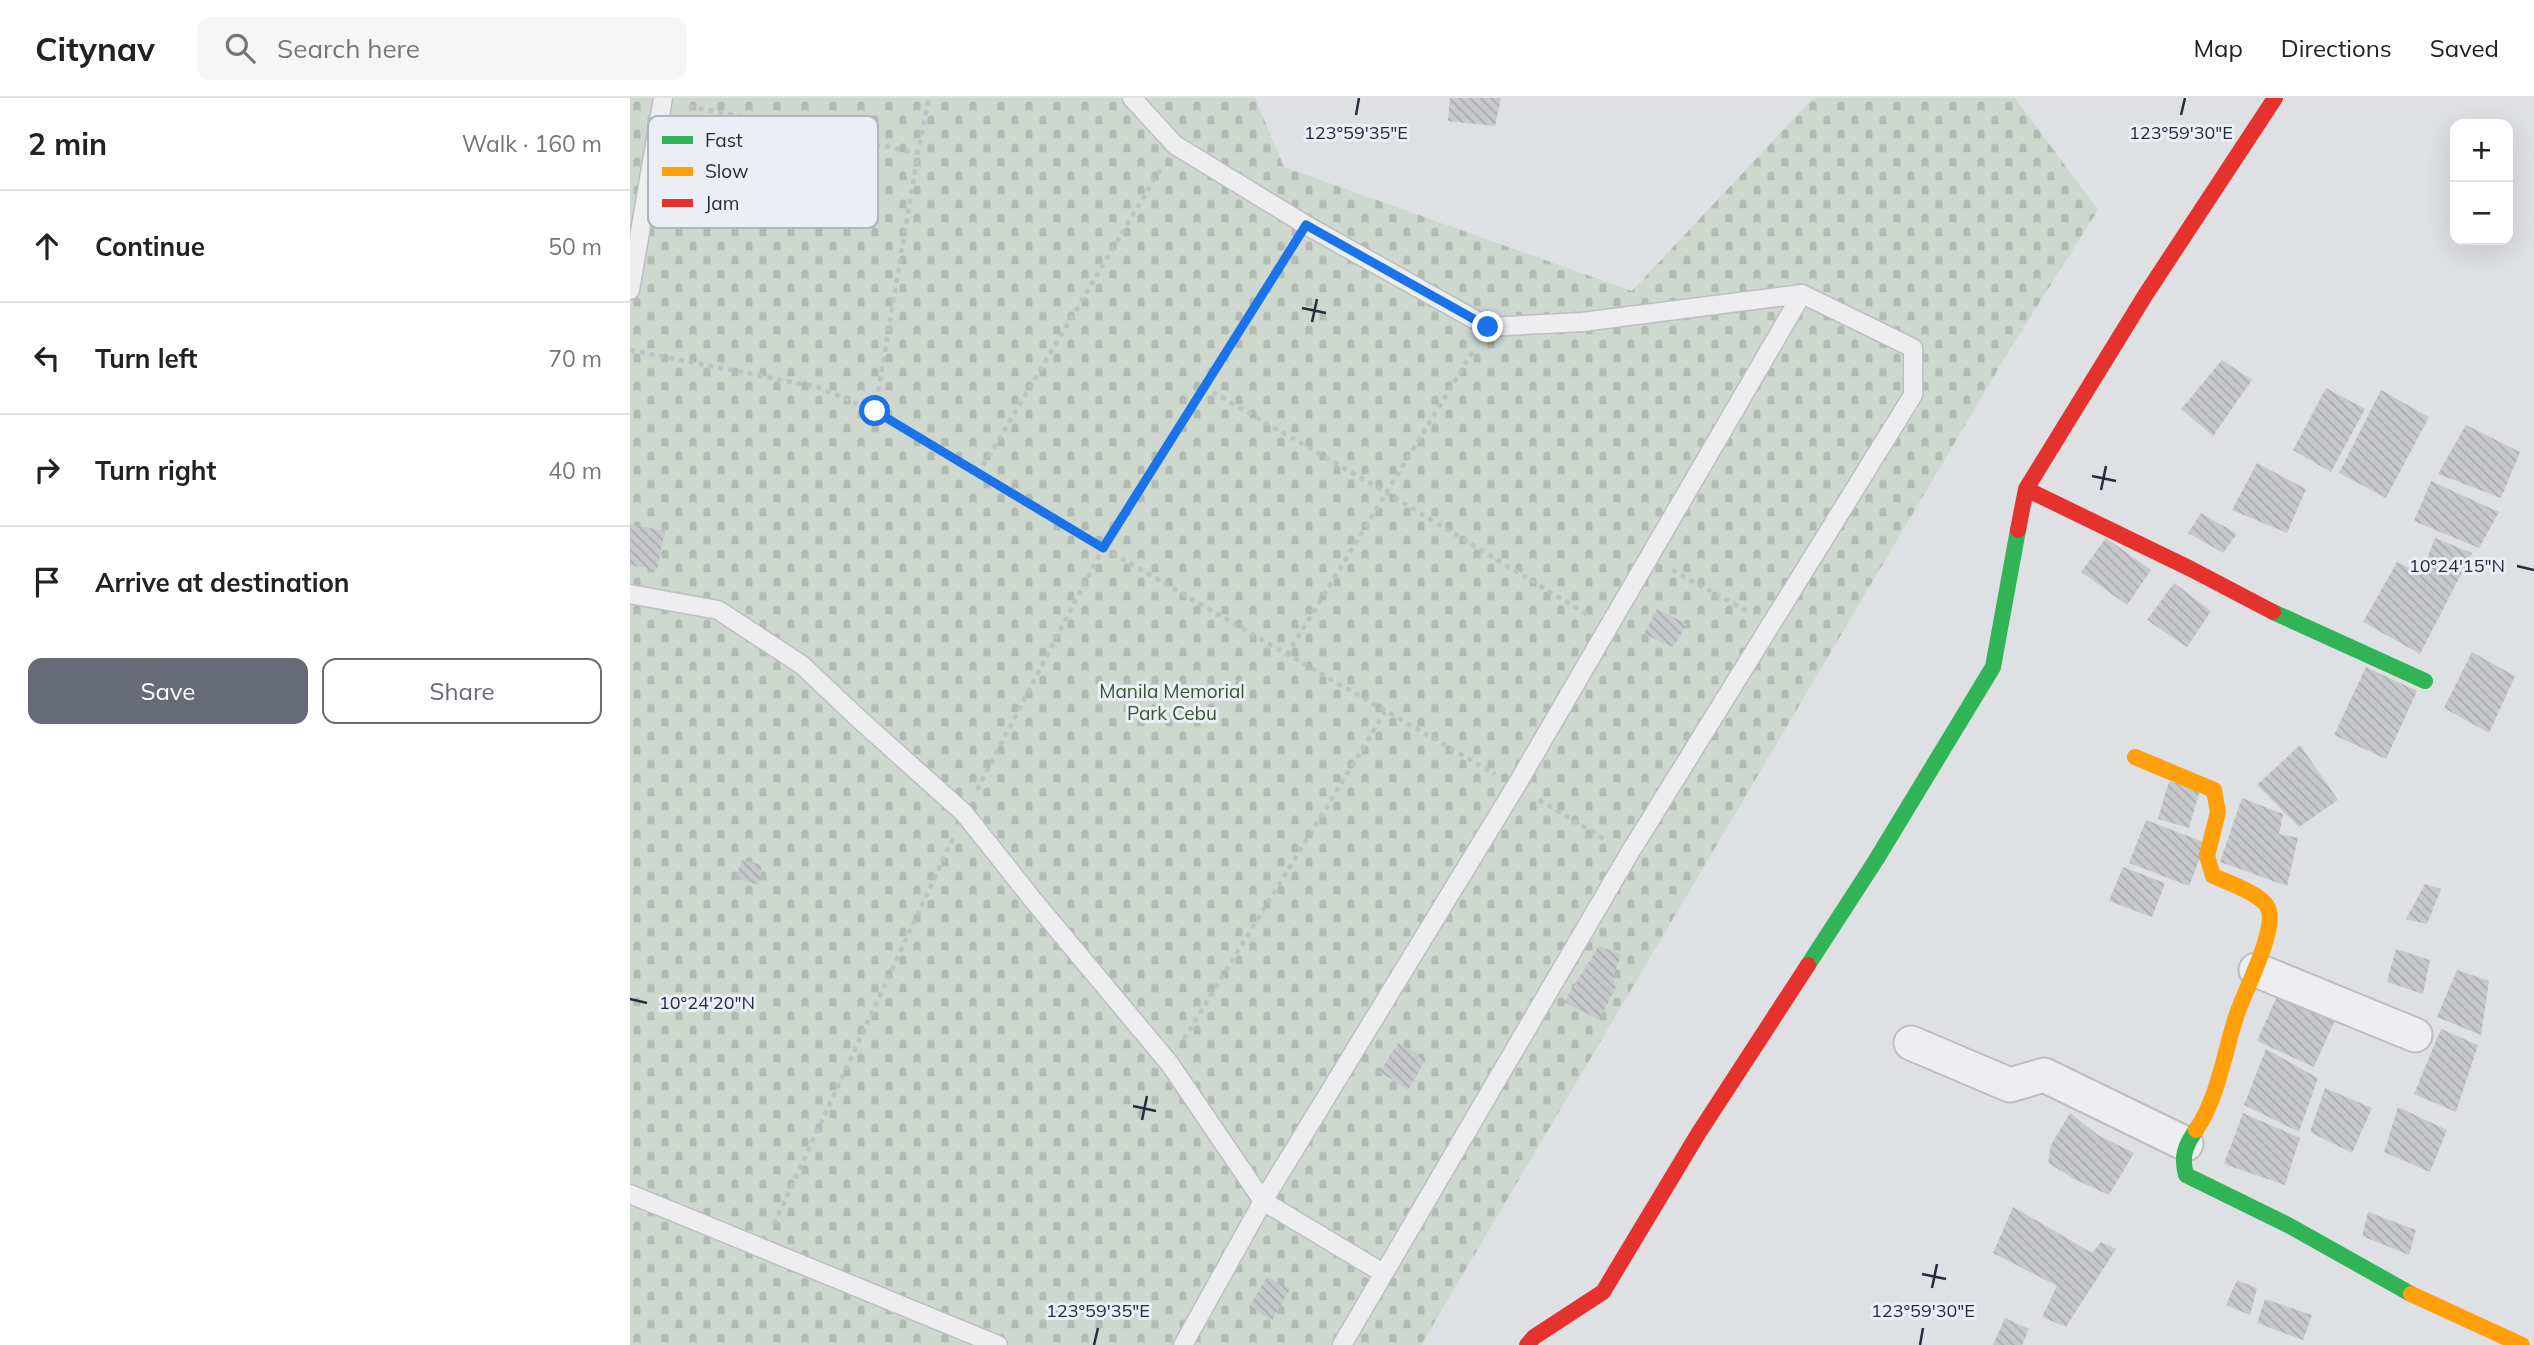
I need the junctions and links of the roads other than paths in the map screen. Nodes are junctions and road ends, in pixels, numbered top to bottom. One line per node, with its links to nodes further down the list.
1 (1132, 98): 5 (lane)
2 (2275, 98): 6 (street)
3 (648, 186): 4 (lane)
4 (630, 290)
5 (1802, 294): 15 (lane); 16 (lane)
6 (2026, 489): 8 (street); 20 (street)
7 (630, 594): 15 (lane)
8 (2425, 681)
9 (2135, 757): 10 (street)
10 (2256, 970): 11 (street); 13 (street)
11 (2415, 1035)
12 (1911, 1043): 13 (street)
13 (2186, 1144): 21 (street)
14 (630, 1194): 17 (lane)
15 (1263, 1201): 16 (lane); 18 (lane)
16 (1382, 1273): 19 (lane)
17 (998, 1345)
18 (1183, 1345)
19 (1342, 1345)
20 (1527, 1345)
21 (2522, 1345)

